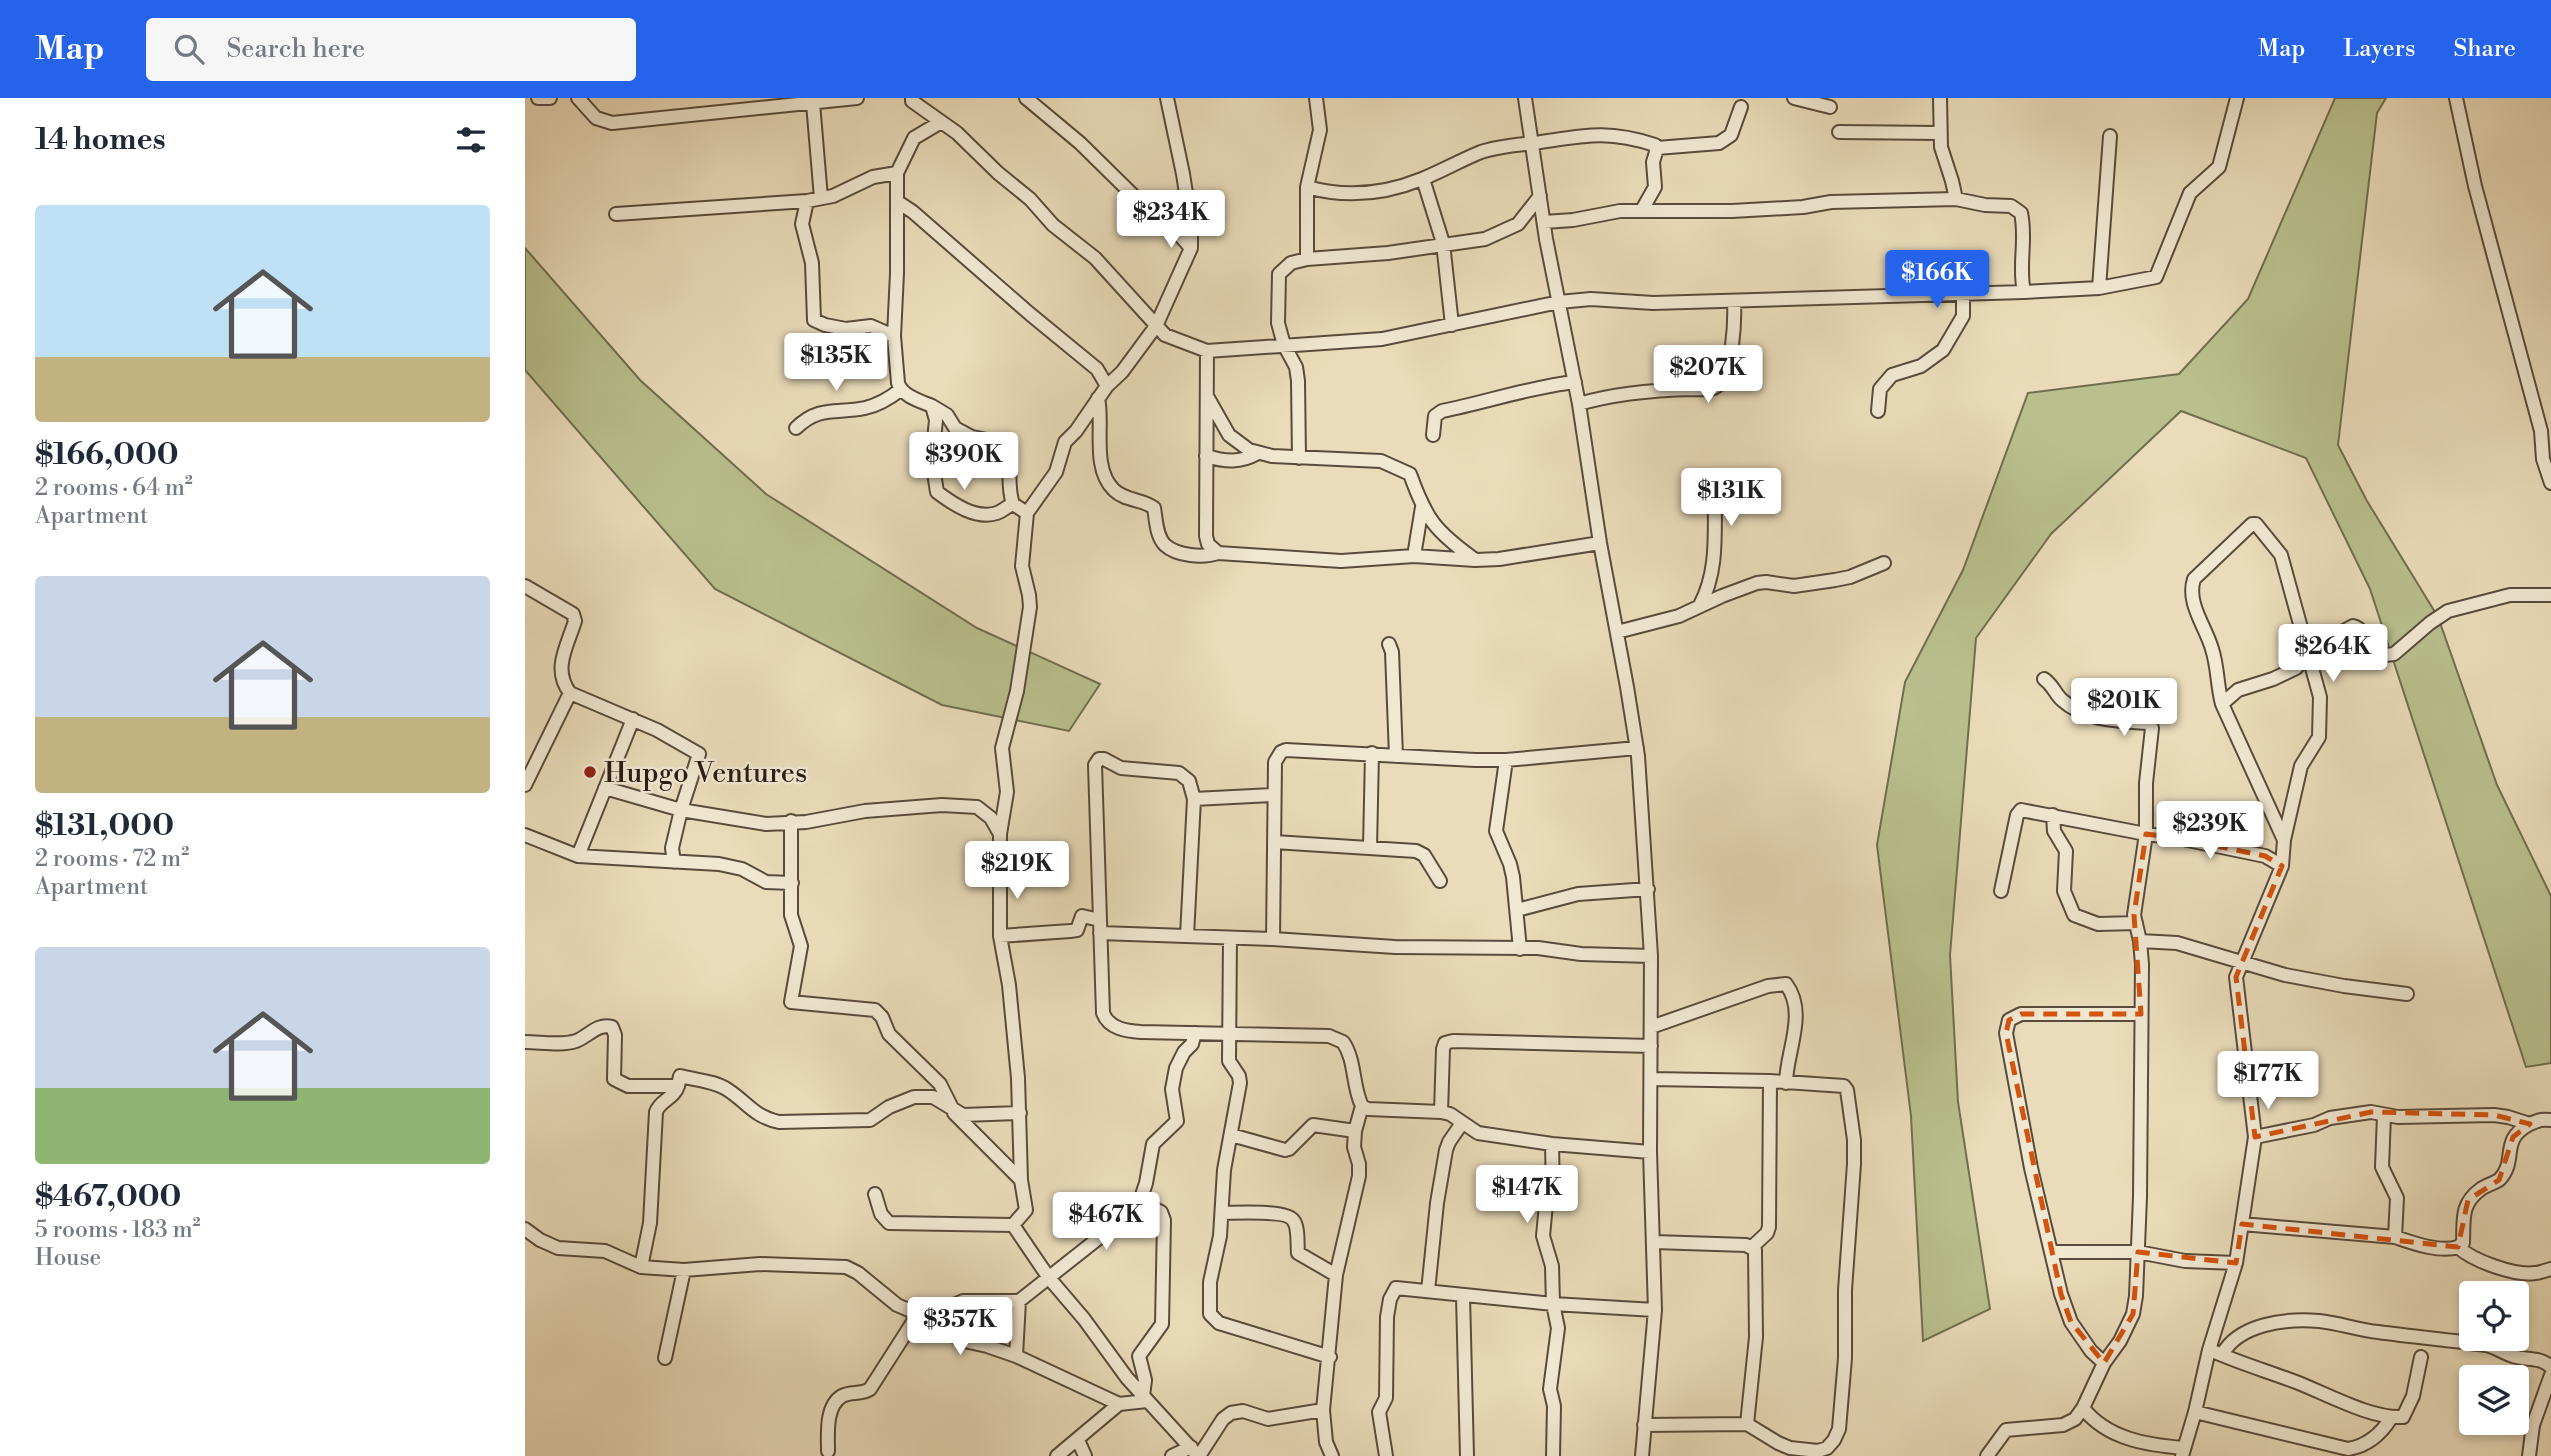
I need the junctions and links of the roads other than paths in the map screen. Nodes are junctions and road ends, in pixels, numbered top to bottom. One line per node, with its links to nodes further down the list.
1 (538, 98): 2 (street)
2 (551, 98)
3 (578, 98): 15 (street)
4 (857, 98): 15 (street)
5 (897, 98): 14 (street)
6 (1026, 98): 36 (street)
7 (1167, 98): 36 (street)
8 (1316, 98): 26 (street)
9 (1525, 98): 22 (street)
10 (1794, 98): 17 (street)
11 (1940, 98): 20 (street)
12 (2237, 98): 38 (street)
13 (2456, 98): 62 (street)
14 (912, 100): 18 (street)
15 (813, 103): 28 (street)
16 (1741, 107): 23 (street)
17 (1830, 107)
18 (941, 121): 24 (street); 44 (street)
19 (1839, 132): 20 (street)
20 (1940, 133): 29 (street)
21 (2110, 136): 38 (street)
22 (1532, 143): 23 (street); 25 (street); 27 (street)
23 (1657, 148): 32 (street)
24 (897, 173): 28 (street); 31 (street)
25 (1423, 179): 26 (street); 35 (street)
26 (1307, 187): 37 (street)
27 (1540, 197): 34 (street); 35 (street)
28 (821, 198): 30 (street)
29 (1956, 199): 32 (street); 39 (street)
30 (807, 201): 33 (street); 45 (street)
31 (898, 202): 45 (street); 49 (street)
32 (1642, 209): 34 (street)
33 (616, 214)
34 (1544, 222): 42 (street)
35 (1443, 243): 37 (street); 43 (street)
36 (1191, 248): 44 (street)
37 (1307, 259): 46 (street)
38 (2099, 289): 39 (street)
39 (2024, 292): 40 (street)
40 (1962, 293): 41 (street); 55 (street)
41 (1734, 301): 42 (street); 53 (street)
42 (1559, 302): 43 (street); 48 (street)
43 (1452, 325): 46 (street)
44 (1156, 326): 47 (street); 49 (street)
45 (894, 335): 50 (street)
46 (1284, 345): 47 (street); 60 (street)
47 (1207, 351): 51 (street)
48 (1575, 382): 53 (street); 57 (street)
49 (1107, 386): 52 (street)
50 (900, 390): 54 (street); 56 (street)
51 (1206, 394): 58 (street); 59 (street)
52 (1098, 398): 65 (street); 67 (street)
53 (1579, 404): 66 (street)
54 (932, 406): 63 (street); 63 (street)
55 (1878, 411)
56 (796, 428)
57 (1433, 435)
58 (1258, 453): 59 (street); 60 (street)
59 (1206, 456): 67 (street)
60 (1299, 458): 64 (street)
61 (1694, 482): 73 (street)
62 (2551, 483)
63 (1013, 504): 65 (street)
64 (1422, 507): 68 (street); 69 (street)
65 (1027, 513): 92 (street)
66 (1599, 543): 69 (street); 74 (street)
67 (1218, 553): 68 (street)
68 (1414, 556): 69 (street)
69 (1475, 560)
70 (1884, 563): 73 (street)
71 (525, 586): 78 (street)
72 (2551, 594): 76 (street)
73 (1700, 605): 74 (street)
74 (1617, 632): 81 (street)
75 (1389, 644): 83 (street)
76 (2308, 655): 79 (street); 79 (street); 95 (street)
77 (2044, 679): 93 (street)
78 (570, 693): 80 (street); 85 (street)
79 (2223, 704): 95 (street)
80 (633, 719): 86 (street); 89 (street)
81 (1637, 748): 84 (street); 103 (street)
82 (1372, 753): 83 (street); 87 (street); 97 (street)
83 (1396, 757): 84 (street)
84 (1506, 760): 105 (street)
85 (525, 785)
86 (605, 788): 89 (street); 98 (street)
87 (1274, 796): 88 (street); 96 (street)
88 (1194, 799): 107 (street); 109 (street)
89 (681, 810): 91 (street); 99 (street)
90 (2053, 815): 93 (street); 104 (street); 106 (street)
91 (791, 821): 92 (street); 102 (street)
92 (1000, 834): 108 (street)
93 (2146, 834): 100 (street); 106 (street)
94 (525, 835): 98 (street)
95 (2284, 840): 100 (street)
96 (1274, 842): 97 (street); 111 (street)
97 (1370, 848): 101 (street)
98 (577, 856): 99 (street)
99 (674, 862): 102 (street)
100 (2282, 866): 115 (street)
101 (1440, 881)
102 (792, 883): 127 (street)
103 (1648, 889): 105 (street); 114 (street)
104 (2001, 891)
105 (1517, 910): 113 (street)
106 (2136, 923): 112 (street)
107 (1100, 926): 108 (street); 109 (street); 119 (street)
108 (1000, 936): 130 (street)
109 (1187, 936): 110 (street)
110 (1230, 938): 111 (street); 120 (street)
111 (1273, 939): 113 (street)
112 (2140, 941): 115 (street); 117 (street)
113 (1520, 948): 114 (street)
114 (1651, 956): 118 (street)
115 (2242, 963): 116 (street); 137 (street)
116 (2407, 994)
117 (2141, 1014): 151 (street); 152 (street)
118 (1651, 1027): 122 (street); 125 (street)
119 (1195, 1033): 120 (street); 142 (street)
120 (1228, 1033): 128 (street); 136 (street)
121 (525, 1042): 126 (street)
122 (1651, 1046): 123 (street); 129 (street)
123 (1651, 1079): 124 (street); 139 (street)
124 (1770, 1081): 125 (street); 149 (street)
125 (1786, 1083): 187 (street)
126 (678, 1086): 127 (street); 154 (street)
127 (946, 1103): 130 (street); 140 (street)
128 (1362, 1106): 129 (street); 135 (street)
129 (1441, 1112): 133 (street)
130 (1020, 1113): 140 (street)
131 (2384, 1115): 134 (street); 137 (street); 147 (street)
132 (2551, 1120): 134 (street)
133 (1462, 1123): 138 (street); 159 (street)
134 (2530, 1124): 150 (street)
135 (1355, 1132): 136 (street); 157 (street)
136 (1231, 1135): 143 (street)
137 (2255, 1137): 144 (street)
138 (1552, 1144): 139 (street); 162 (street)
139 (1650, 1152): 148 (street)
140 (1021, 1180): 145 (street)
141 (875, 1194): 145 (street)
142 (1140, 1201): 158 (street); 174 (street)
143 (1222, 1213): 157 (street); 168 (street)
144 (2242, 1224): 147 (street); 153 (street)
145 (1013, 1226): 158 (street)
146 (525, 1229): 154 (street)
147 (2395, 1237): 150 (street)
148 (1654, 1242): 149 (street); 163 (street)
149 (1752, 1247): 180 (street)
150 (2458, 1247): 155 (street)
151 (2050, 1252): 152 (street); 171 (street)
152 (2138, 1252): 153 (street); 171 (street)
153 (2236, 1263): 165 (street)
154 (641, 1267): 156 (street)
155 (2551, 1269)
156 (684, 1270): 164 (street); 170 (street)
157 (1336, 1275): 168 (street)
158 (1049, 1278): 161 (street); 174 (street)
159 (1428, 1292): 160 (street); 192 (street)
160 (1463, 1296): 162 (street); 193 (street)
161 (1019, 1301): 164 (street); 167 (street)
162 (1553, 1304): 163 (street); 194 (street)
163 (1655, 1310): 181 (street)
164 (925, 1315): 167 (street); 183 (street)
165 (2209, 1350): 166 (street); 178 (street)
166 (2222, 1355): 172 (street); 179 (street)
167 (1016, 1356): 175 (street)
168 (1330, 1357): 177 (street)
169 (2421, 1357): 179 (street)
170 (665, 1358)
171 (2104, 1363): 176 (street)
172 (2551, 1367)
173 (2551, 1375): 197 (street)
174 (1145, 1398): 175 (street); 186 (street)
175 (1119, 1404): 182 (street)
176 (2083, 1408): 185 (street); 196 (street)
177 (1323, 1410): 186 (street); 191 (street)
178 (2196, 1412): 179 (street); 185 (street)
179 (2391, 1418)
180 (1747, 1424): 181 (street); 184 (street)
181 (1644, 1425): 195 (street)
182 (1078, 1440): 188 (street); 189 (street)
183 (828, 1451)
184 (1792, 1452): 187 (street)
185 (2183, 1452)
186 (1196, 1453): 190 (street)
187 (1822, 1453)
188 (1057, 1456)
189 (1085, 1456)
190 (1172, 1456)
191 (1332, 1456)
192 (1386, 1456)
193 (1467, 1456)
194 (1553, 1456)
195 (1642, 1456)
196 (1987, 1456)
197 (2529, 1456)

